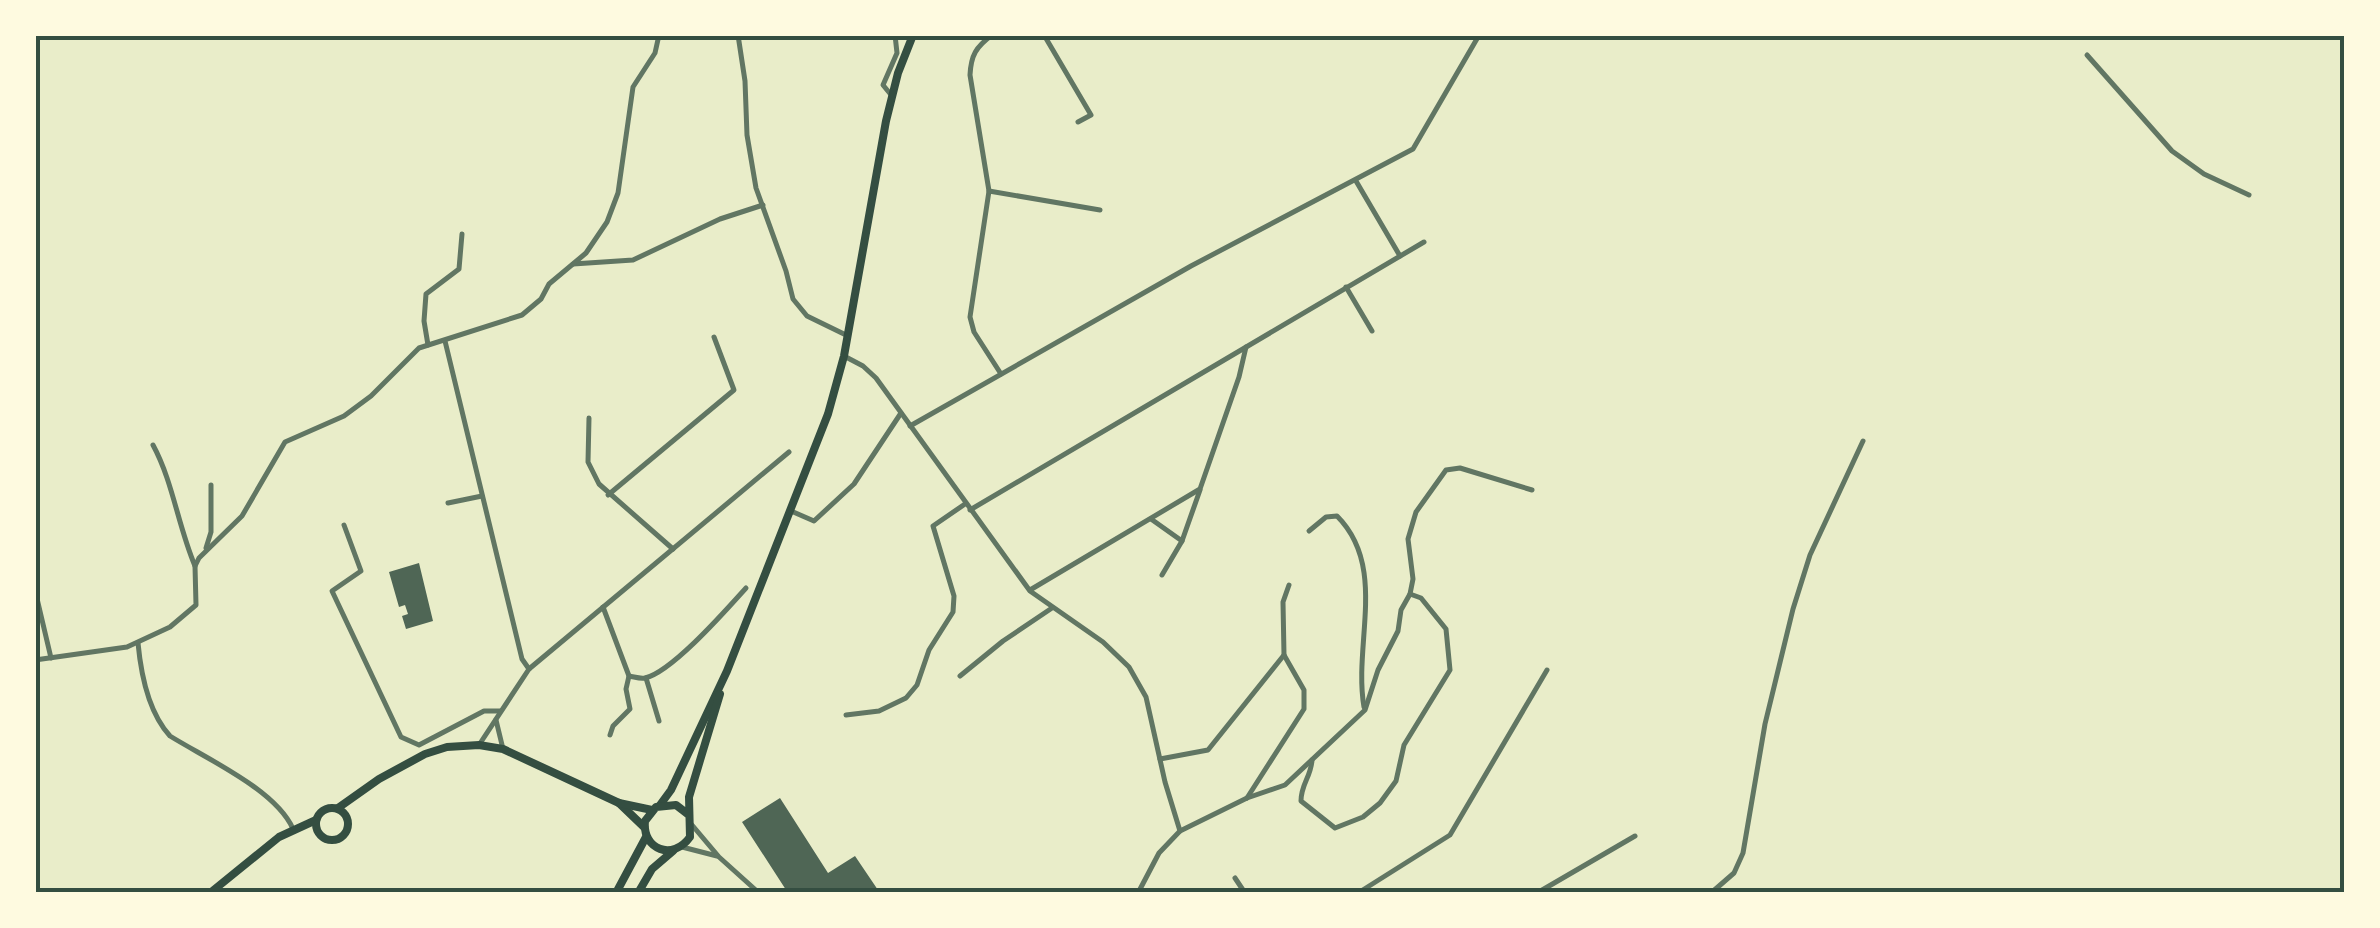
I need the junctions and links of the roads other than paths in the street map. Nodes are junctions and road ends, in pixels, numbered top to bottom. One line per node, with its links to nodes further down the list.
1 (658, 35): 19 (street)
2 (738, 35): 14 (street)
3 (895, 35): 9 (street)
4 (914, 35): 9 (main road)
5 (992, 35): 12 (street)
6 (1044, 35): 10 (street)
7 (1478, 38): 11 (street)
8 (2087, 55): 13 (street)
9 (892, 97): 22 (main road)
10 (1078, 122)
11 (1356, 181): 18 (street); 28 (street)
12 (989, 191): 15 (street); 28 (street)
13 (2249, 196)
14 (762, 206): 19 (street); 22 (street)
15 (1100, 210)
16 (462, 234): 25 (street)
17 (1424, 242): 18 (street)
18 (1400, 256): 20 (street)
19 (573, 264): 24 (street)
20 (1346, 287): 21 (street); 26 (street)
21 (1372, 332)
22 (846, 335): 27 (main road)
23 (714, 337): 38 (street)
24 (446, 341): 25 (street); 39 (street)
25 (428, 346): 48 (street)
26 (1246, 347): 36 (street); 41 (street)
27 (844, 356): 29 (street); 42 (main road)
28 (1001, 374): 31 (street)
29 (900, 413): 31 (street); 42 (street)
30 (588, 418): 38 (street)
31 (910, 426): 41 (street)
32 (1863, 441): 103 (street)
33 (153, 445): 49 (street)
34 (789, 452): 47 (street)
35 (212, 485): 48 (street)
36 (1200, 489): 43 (street); 46 (street)
37 (1532, 490): 55 (street)
38 (608, 495): 47 (street)
39 (482, 496): 40 (street); 62 (street)
40 (448, 503)
41 (967, 507): 54 (street); 70 (street)
42 (791, 511): 64 (main road)
43 (1152, 520): 46 (street); 54 (street)
44 (344, 525): 69 (street)
45 (1309, 531): 68 (street)
46 (1182, 541): 50 (street)
47 (673, 549): 56 (street)
48 (206, 551): 49 (street)
49 (195, 566): 58 (street)
50 (1162, 576)
51 (1288, 585): 59 (street)
52 (746, 588): 67 (street)
53 (35, 590): 60 (street)
54 (1030, 591): 57 (street)
55 (1410, 594): 68 (street); 77 (street)
56 (603, 608): 62 (street); 65 (street)
57 (1052, 608): 66 (street); 76 (street)
58 (138, 643): 60 (street); 87 (street)
59 (1284, 655): 76 (street); 79 (street)
60 (51, 658): 61 (street)
61 (35, 660)
62 (529, 669): 69 (street)
63 (1548, 670): 101 (street)
64 (728, 671): 81 (main road); 83 (main road)
65 (629, 676): 67 (street); 73 (street)
66 (960, 676)
67 (646, 678): 72 (street)
68 (1364, 710): 77 (street)
69 (500, 711): 71 (street)
70 (846, 715)
71 (496, 720): 74 (street); 75 (street)
72 (659, 722)
73 (610, 735)
74 (479, 744): 75 (main road); 78 (main road)
75 (503, 749): 80 (main road)
76 (1160, 759): 88 (street)
77 (1312, 760): 79 (street)
78 (360, 791): 82 (main road); 85 (main road)
79 (1247, 798): 88 (street)
80 (619, 803): 81 (main road); 89 (main road)
81 (656, 807): 83 (main road); 89 (main road)
82 (338, 808): 84 (main road); 85 (main road)
83 (689, 815): 86 (main road)
84 (316, 820): 87 (main road); 90 (main road)
85 (348, 821): 90 (main road)
86 (692, 825): 92 (main road); 93 (street)
87 (293, 829): 90 (main road); 95 (main road)
88 (1180, 831): 99 (street)
89 (645, 832): 92 (main road); 96 (main road)
90 (318, 834)
91 (1635, 836): 102 (street)
92 (677, 849): 93 (street); 97 (main road)
93 (719, 857): 98 (street)
94 (1235, 878): 100 (street)
95 (210, 893)
96 (616, 893)
97 (638, 893)
98 (759, 893)
99 (1138, 893)
100 (1245, 893)
101 (1358, 893)
102 (1536, 893)
103 (1711, 893)

